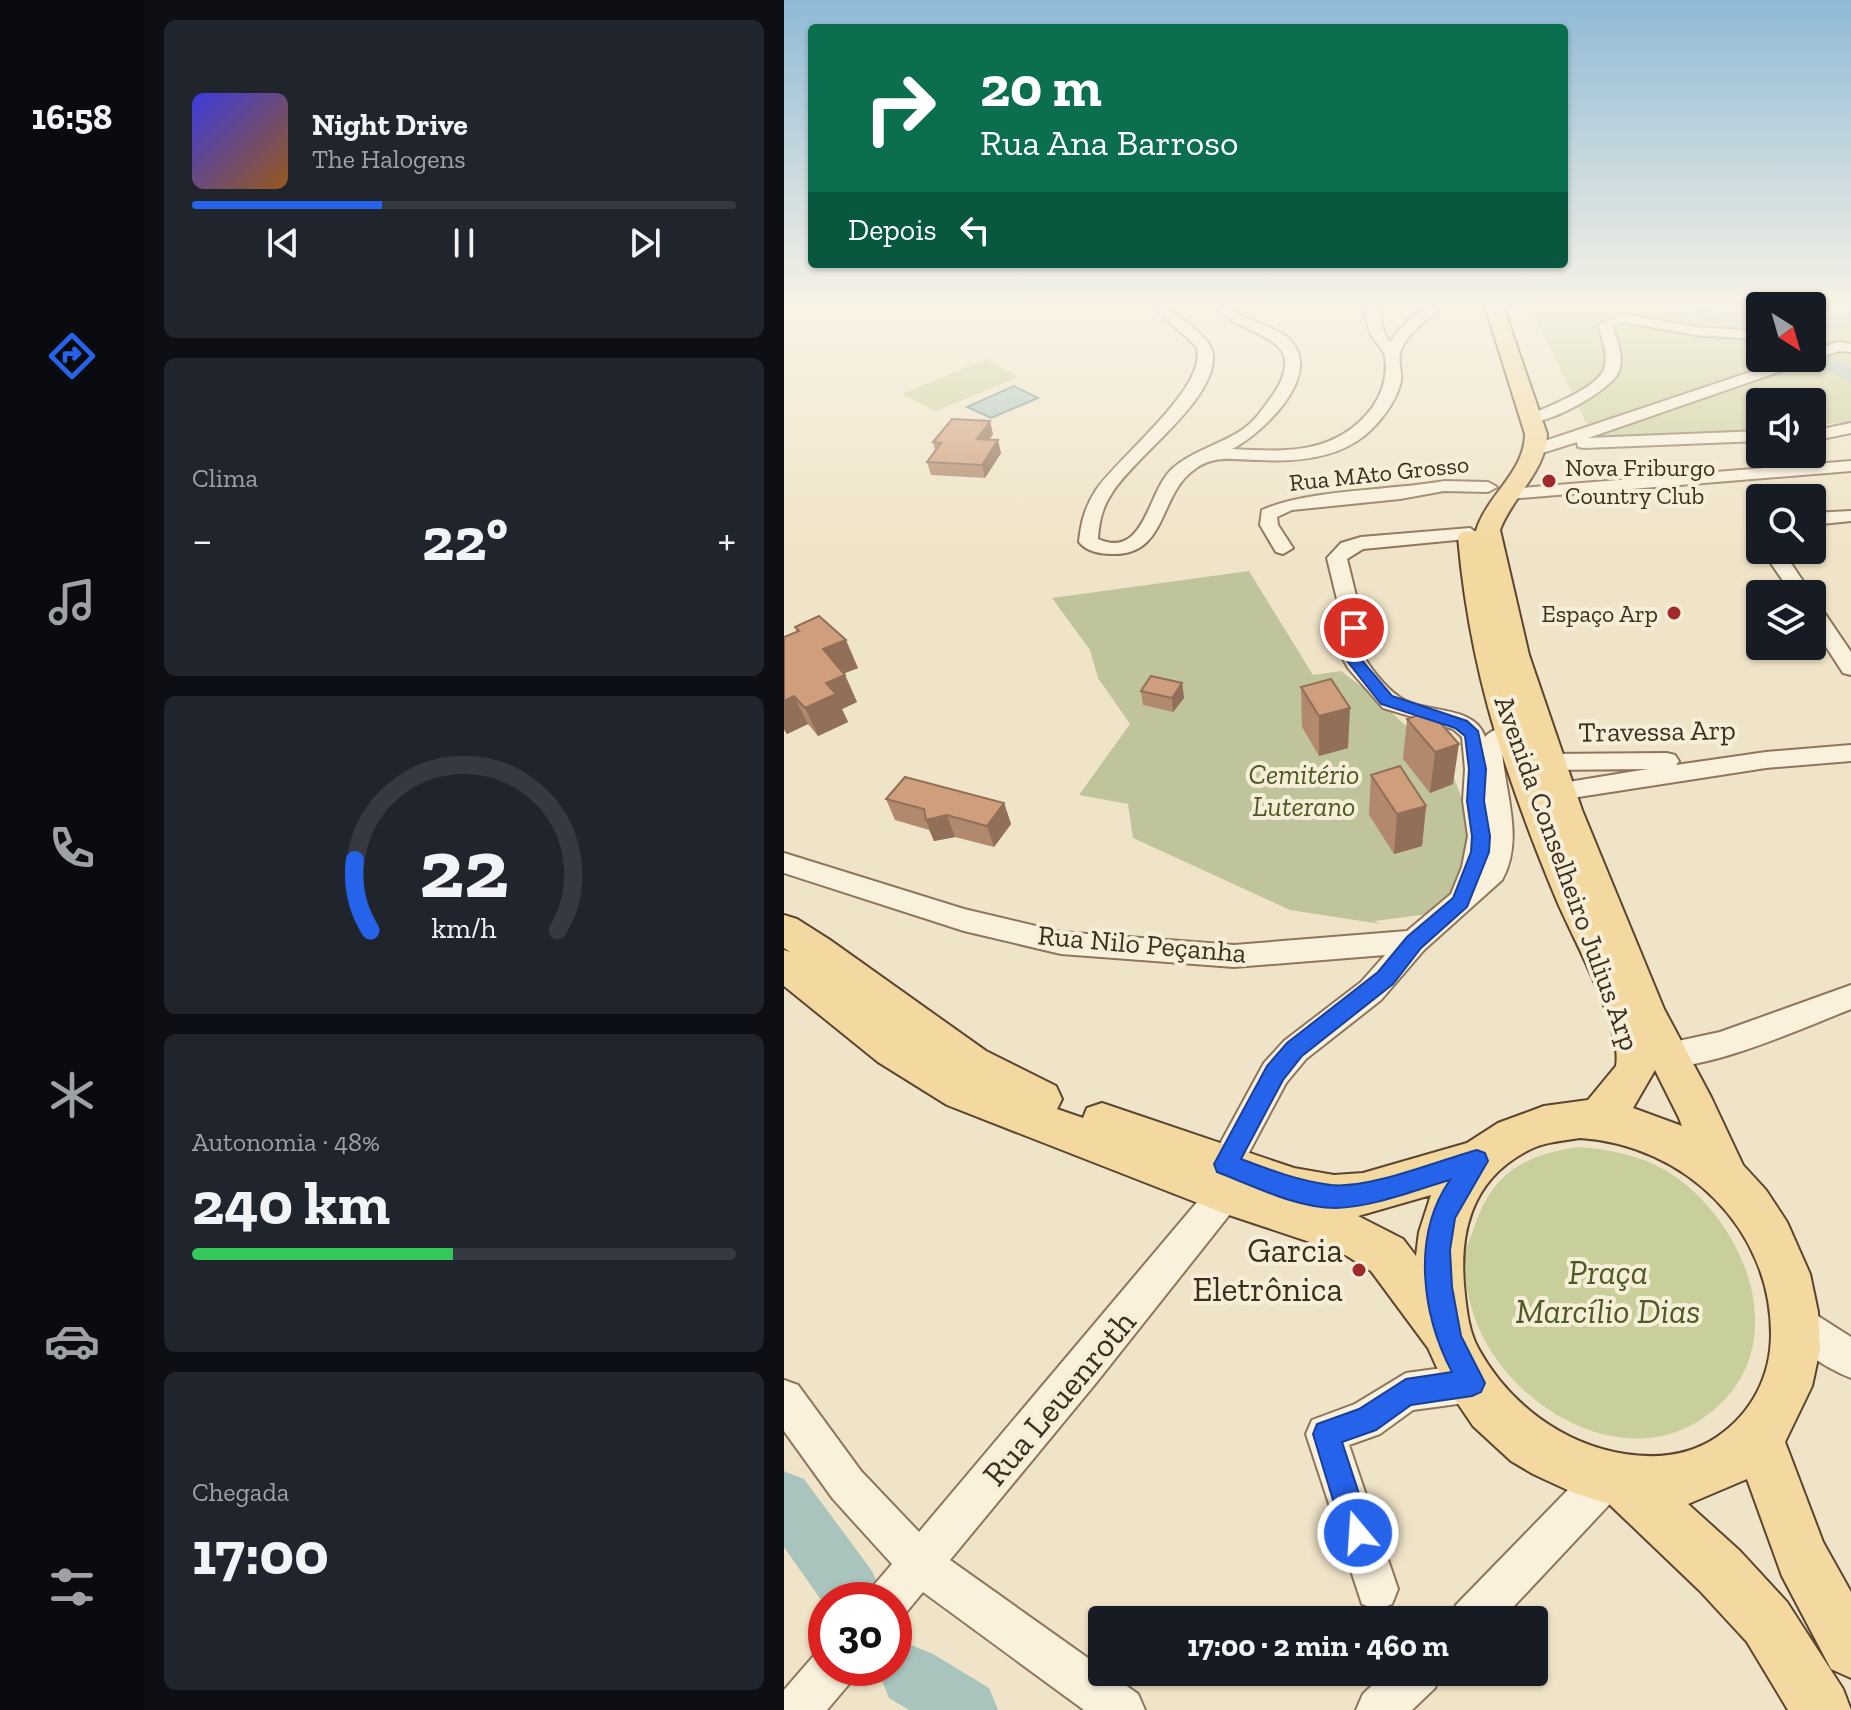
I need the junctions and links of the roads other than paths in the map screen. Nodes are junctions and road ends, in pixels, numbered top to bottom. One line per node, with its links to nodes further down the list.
1 (1196, 386): 13 (street)
2 (1288, 386): 13 (street)
3 (1391, 386): 13 (street)
4 (1508, 386): 15 (main road, Avenida Conselheiro Julius Arp)
5 (1529, 386): 8 (main road)
6 (1599, 386): 8 (street)
7 (1725, 386): 12 (street)
8 (1539, 410): 12 (main road)
9 (1851, 428): 10 (street)
10 (1826, 433)
11 (1746, 437): 12 (street)
12 (1546, 447): 15 (main road, Avenida Conselheiro Julius Arp)
13 (1213, 453)
14 (1851, 466): 15 (street)
15 (1498, 491): 18 (main road, Avenida Conselheiro Julius Arp); 19 (street, Rua MAto Grosso); 24 (main road, Avenida Conselheiro Julius Arp)
16 (1851, 516): 17 (street)
17 (1826, 518)
18 (1470, 534): 22 (main road, Avenida Conselheiro Julius Arp); 26 (street)
19 (1283, 548)
20 (1826, 630): 21 (street)
21 (1851, 668)
22 (1510, 734): 26 (street); 32 (main road, Avenida Conselheiro Julius Arp)
23 (1849, 755): 24 (street, Travessa Arp)
24 (1554, 776): 31 (main road, Avenida Conselheiro Julius Arp)
25 (784, 863): 28 (street, Rua Nilo Peçanha)
26 (1461, 902): 28 (street)
27 (784, 929): 34 (main road)
28 (1414, 942): 34 (street)
29 (784, 965): 34 (main road)
30 (1851, 997): 31 (street)
31 (1666, 1055): 35 (main road, Avenida Conselheiro Julius Arp)
32 (1597, 1120): 33 (main road); 35 (main road)
33 (1477, 1161): 34 (main road); 37 (main road)
34 (1226, 1179): 37 (main road); 43 (street, Rua Leuenroth)
35 (1727, 1180): 36 (main road)
36 (1796, 1320): 38 (street); 41 (main road)
37 (1449, 1340): 39 (main road)
38 (1851, 1359)
39 (1472, 1383): 42 (main road); 45 (street)
40 (784, 1399): 43 (street)
41 (1758, 1438): 42 (main road); 47 (main road)
42 (1616, 1480): 46 (street); 51 (main road)
43 (920, 1564): 44 (street, Rua Leuenroth); 49 (street)
44 (904, 1582)
45 (1377, 1589)
46 (1486, 1606)
47 (1851, 1649)
48 (1404, 1686): 50 (street)
49 (1122, 1710)
50 (1379, 1710)
51 (1822, 1710)

